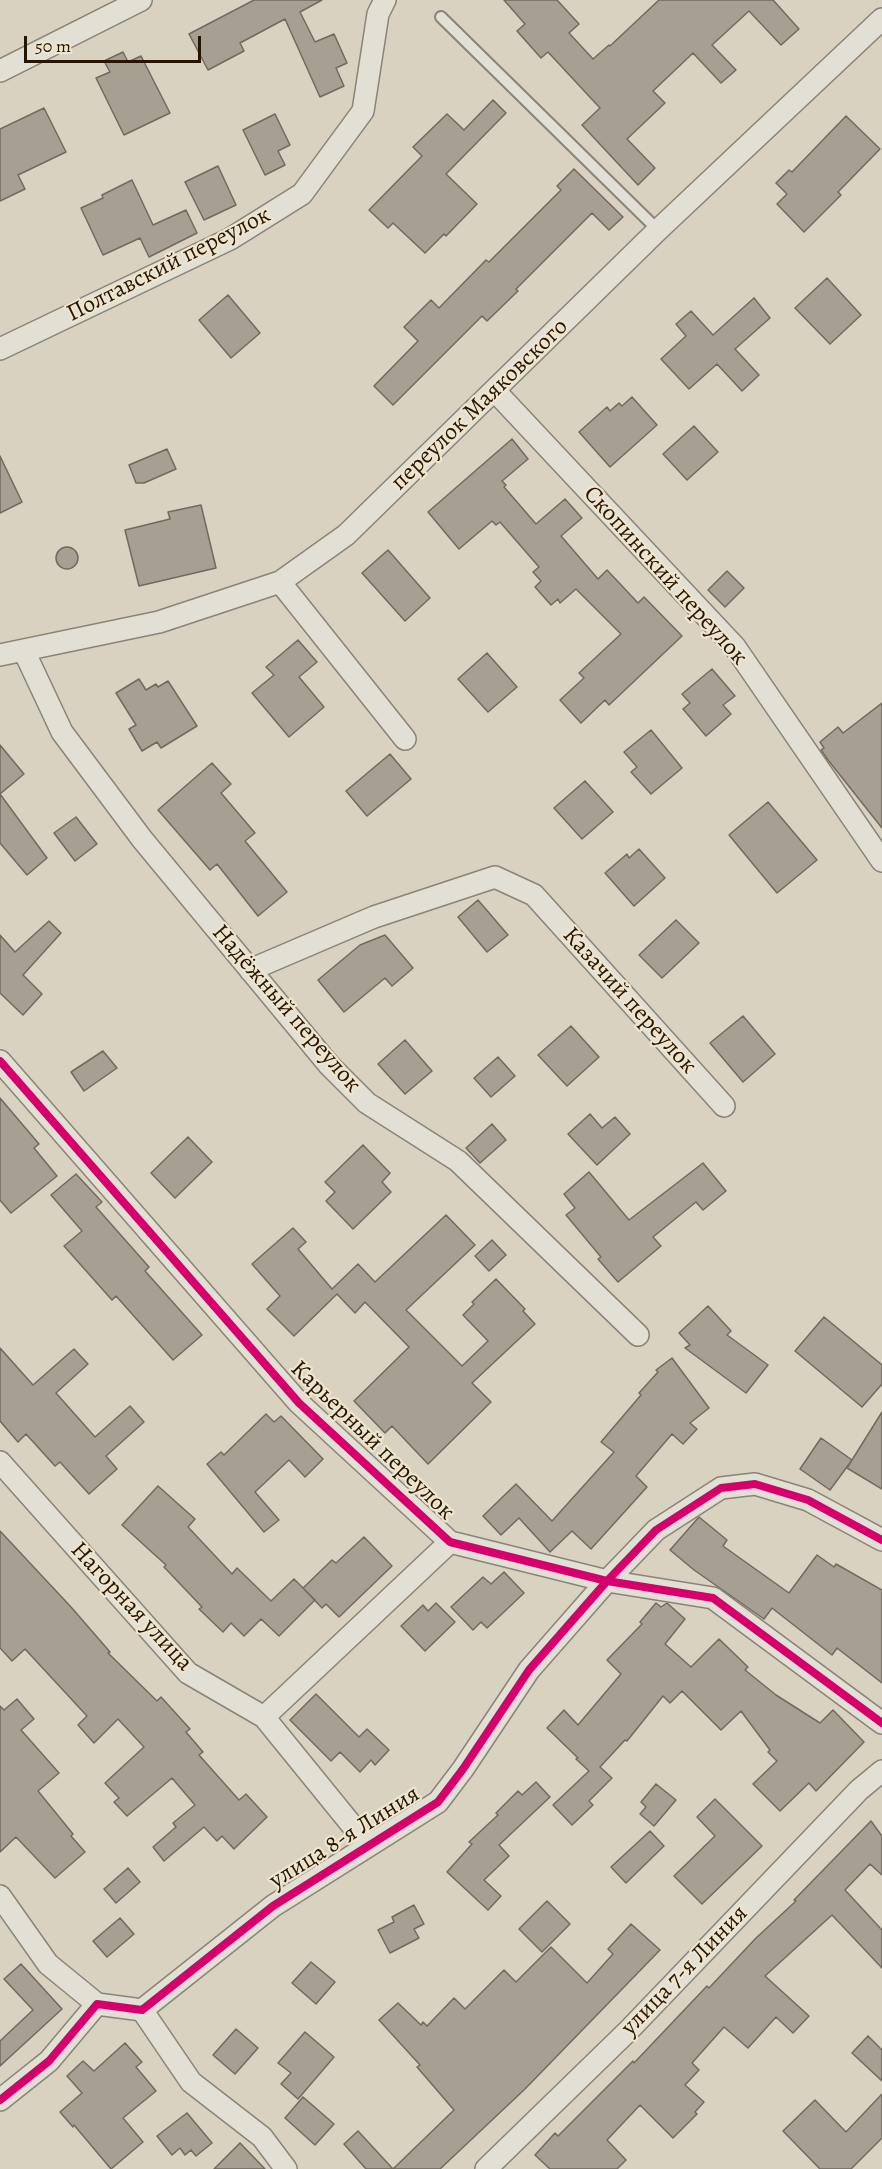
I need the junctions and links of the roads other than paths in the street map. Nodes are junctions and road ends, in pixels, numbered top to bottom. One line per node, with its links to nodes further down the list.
1 (141, 0): 5 (street)
2 (385, 0): 7 (street, Полтавский переулок)
3 (441, 17): 6 (lane)
4 (882, 19): 6 (street, переулок Маяковского)
5 (0, 71)
6 (658, 230): 8 (street, переулок Маяковского)
7 (0, 349)
8 (495, 391): 9 (street, переулок Маяковского); 13 (street, Скопинский переулок)
9 (280, 582): 10 (street, переулок Маяковского); 12 (street)
10 (24, 651): 11 (street, переулок Маяковского); 14 (street, Надёжный переулок)
11 (0, 655)
12 (405, 739)
13 (882, 861)
14 (250, 970): 17 (street, Казачий переулок); 18 (street, Надёжный переулок)
15 (0, 1061): 16 (street, Карьерный переулок)
16 (7, 1082): 21 (street, Карьерный переулок)
17 (724, 1106)
18 (638, 1335)
19 (0, 1462): 23 (street, Нагорная улица)
20 (882, 1540): 22 (street, улица 8-я Линия)
21 (450, 1542): 22 (street, Карьерный переулок); 23 (street)
22 (607, 1581): 24 (street, Карьерный переулок); 26 (street, улица 8-я Линия)
23 (264, 1718): 26 (street, Нагорная улица)
24 (882, 1724)
25 (882, 1771): 32 (street, улица 7-я Линия)
26 (368, 1845): 29 (street, улица 8-я Линия)
27 (0, 1896): 28 (street)
28 (97, 2004): 29 (street); 30 (street)
29 (142, 2010): 31 (street)
30 (0, 2100)
31 (286, 2169)
32 (486, 2169)

